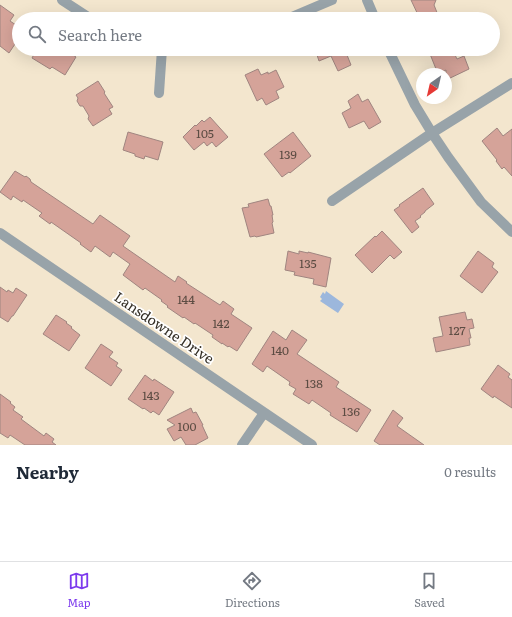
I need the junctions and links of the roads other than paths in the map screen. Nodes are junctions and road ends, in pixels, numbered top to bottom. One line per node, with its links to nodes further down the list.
1 (62, 0): 4 (street)
2 (332, 0): 5 (street)
3 (367, 0): 6 (street)
4 (80, 12)
5 (304, 12)
6 (372, 12)
7 (162, 56): 10 (street)
8 (391, 56): 11 (street)
9 (512, 83): 11 (street)
10 (159, 93)
11 (432, 133): 12 (street); 13 (street)
12 (332, 202)
13 (512, 232)
14 (0, 233): 15 (street, Lansdowne Drive)
15 (264, 413): 16 (street); 17 (street, Lansdowne Drive)
16 (242, 445)
17 (312, 445)

